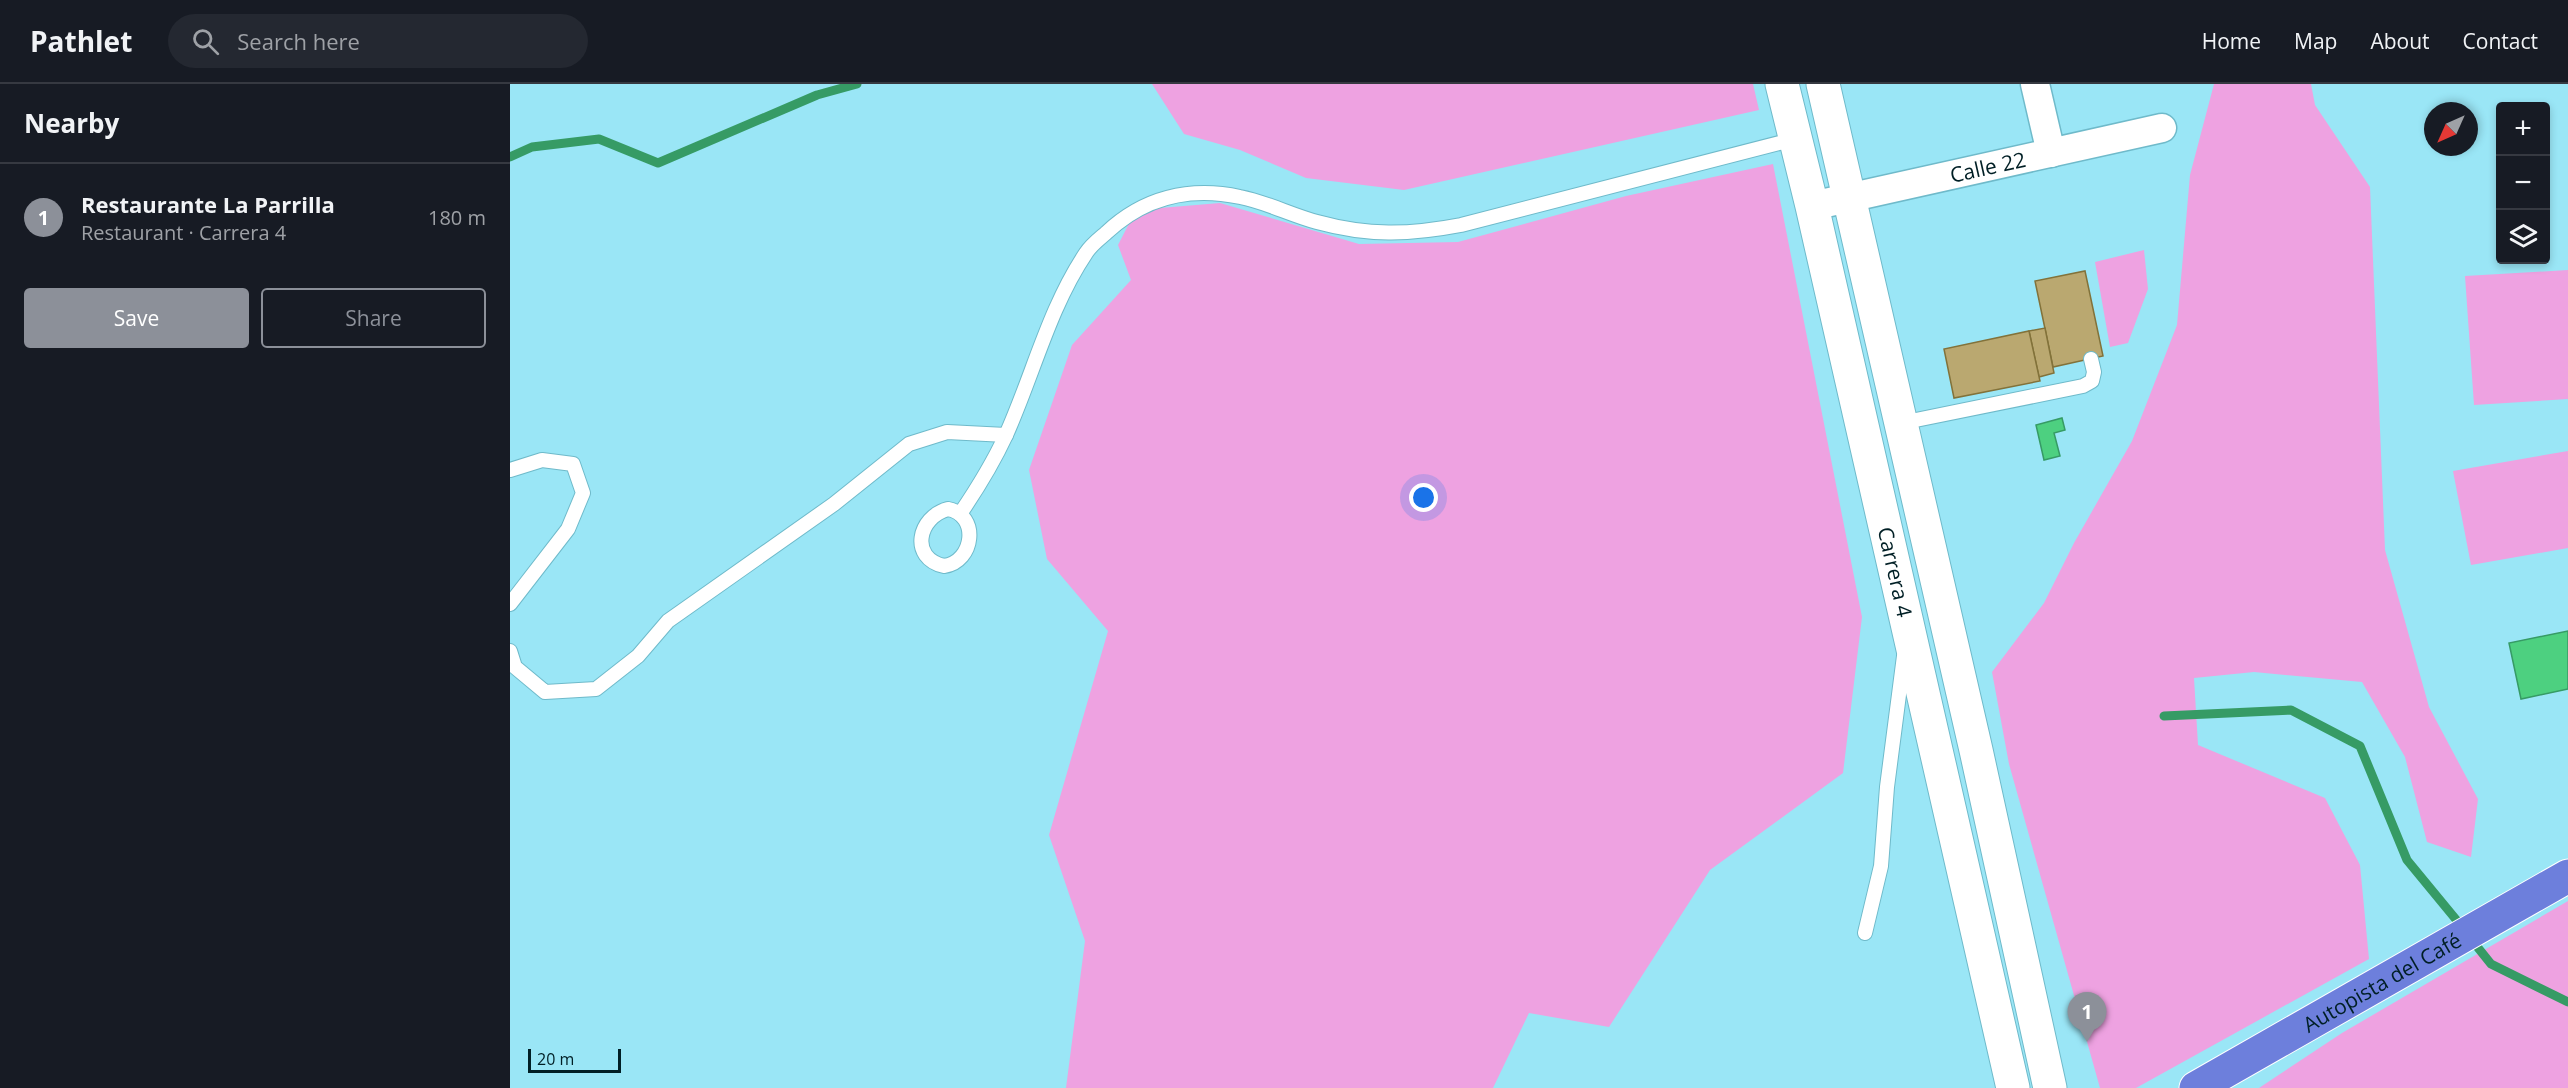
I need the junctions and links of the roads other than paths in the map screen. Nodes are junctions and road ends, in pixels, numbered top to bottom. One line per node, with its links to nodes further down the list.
1 (1782, 84): 5 (main road, Carrera 4)
2 (1823, 84): 7 (main road, Carrera 4)
3 (2035, 84): 6 (street)
4 (2162, 128): 6 (street, Calle 22)
5 (1795, 139): 8 (main road, Carrera 4); 11 (lane)
6 (2051, 153): 7 (street, Calle 22)
7 (1850, 198): 8 (street, Calle 22); 10 (main road, Carrera 4)
8 (1812, 206): 15 (main road, Carrera 4)
9 (2091, 359): 10 (lane)
10 (1901, 423): 20 (main road, Carrera 4)
11 (1006, 435): 13 (lane); 16 (lane)
12 (510, 470): 14 (lane)
13 (960, 514)
14 (510, 604)
15 (1909, 627): 18 (lane); 19 (main road, Carrera 4)
16 (510, 651)
17 (2555, 883): 21 (highway, Autopista del Café)
18 (1866, 933)
19 (2010, 1074)
20 (2050, 1088)
21 (2196, 1088)

